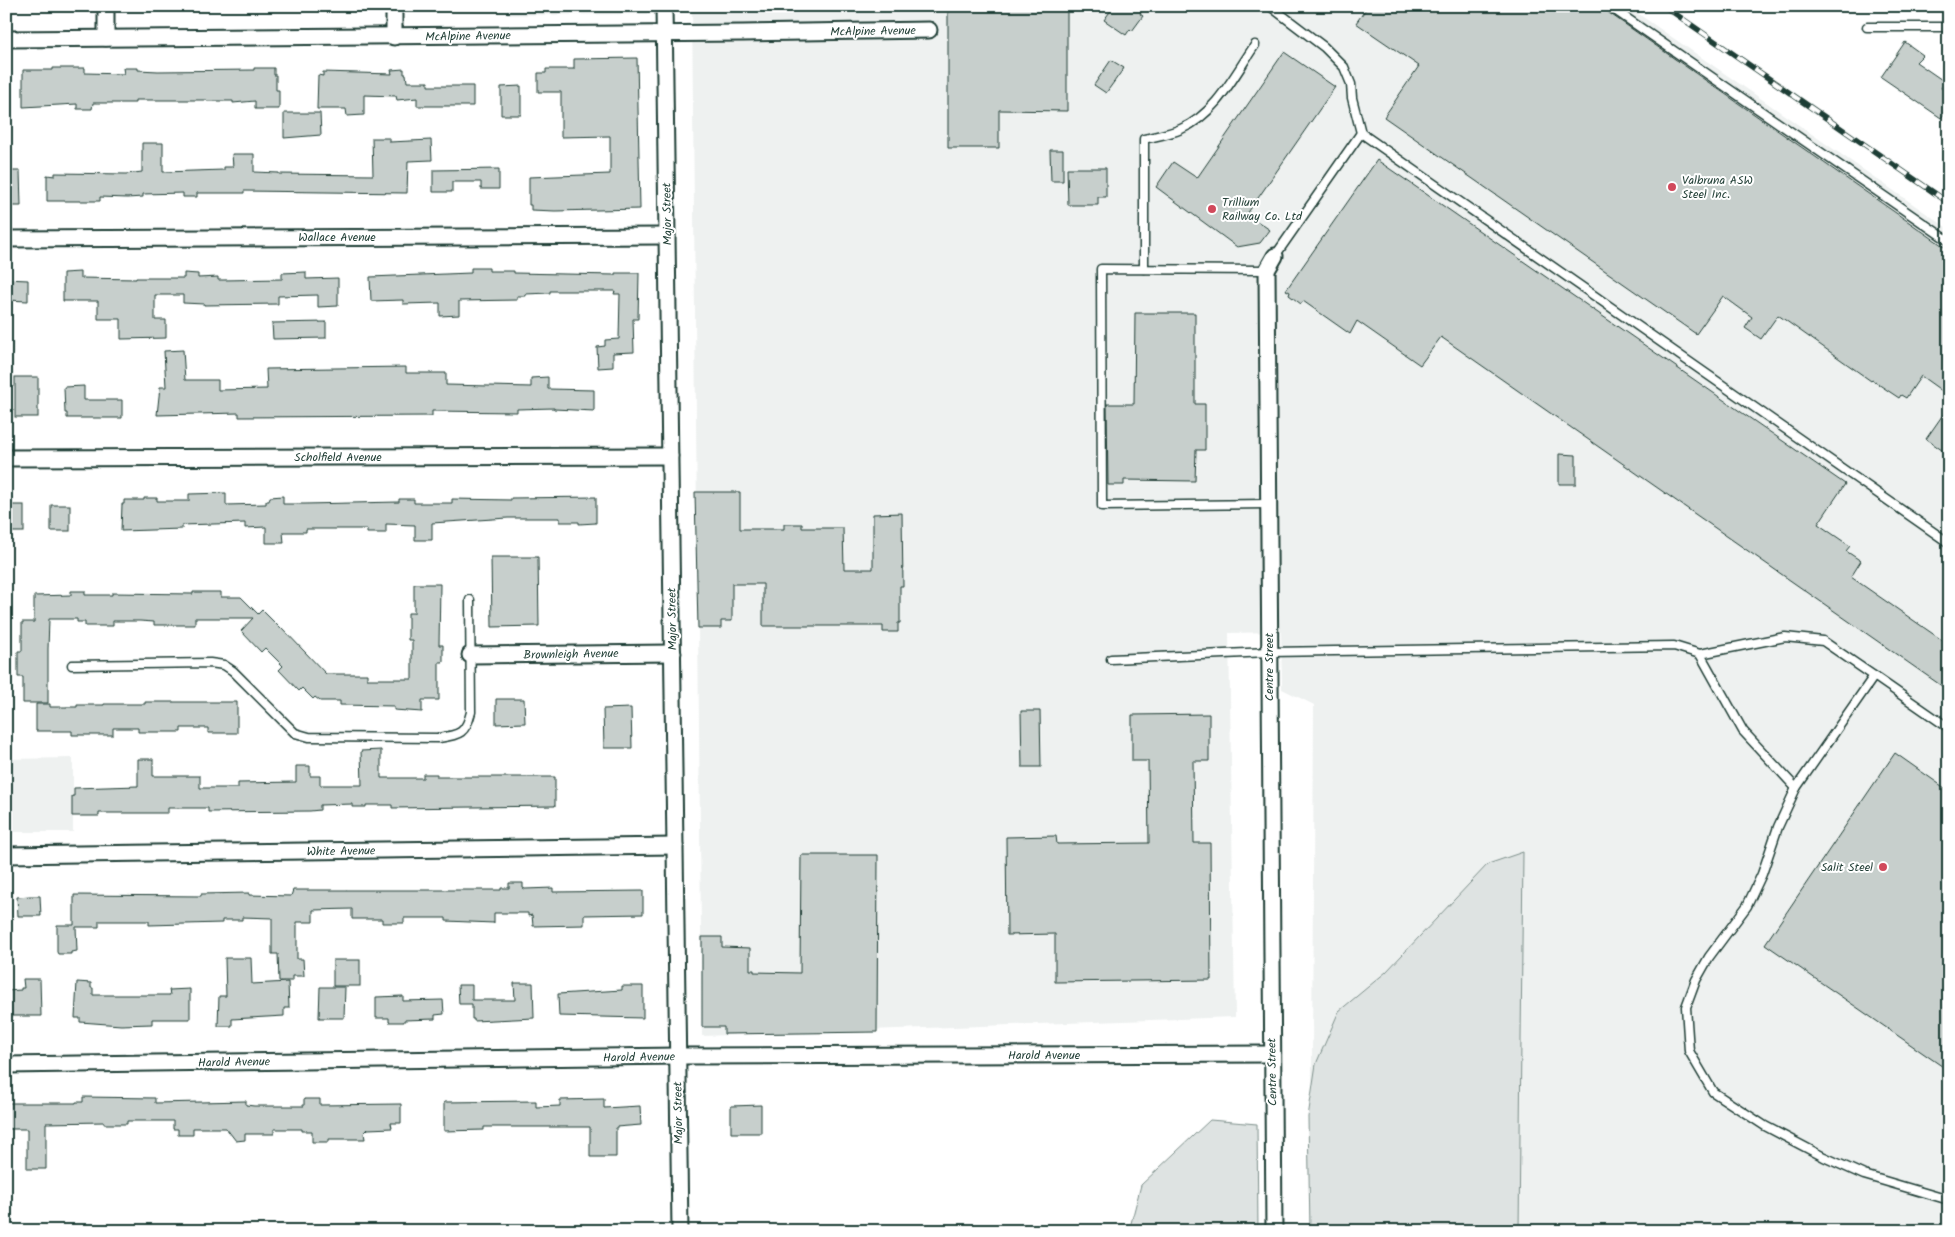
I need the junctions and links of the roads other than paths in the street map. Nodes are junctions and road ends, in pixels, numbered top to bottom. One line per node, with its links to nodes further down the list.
1 (106, 6): 11 (street)
2 (394, 6): 10 (street)
3 (664, 6): 9 (street, Major Street)
4 (1270, 6): 14 (lane)
5 (1609, 6): 17 (lane)
6 (1867, 27): 7 (lane)
7 (1949, 27)
8 (929, 30): 9 (street, McAlpine Avenue)
9 (664, 33): 10 (street, McAlpine Avenue); 15 (street, Major Street)
10 (394, 37): 11 (street, McAlpine Avenue)
11 (106, 38): 12 (street, McAlpine Avenue)
12 (6, 39)
13 (1255, 45): 19 (lane)
14 (1361, 133): 18 (lane); 24 (lane)
15 (667, 236): 16 (street, Wallace Avenue); 21 (street, Major Street)
16 (6, 239)
17 (1949, 241)
18 (1275, 256): 20 (street)
19 (1144, 269): 20 (lane); 23 (lane)
20 (1266, 270): 23 (street, Centre Street)
21 (670, 456): 22 (street, Scholfield Avenue); 27 (street, Major Street)
22 (6, 458)
23 (1268, 504): 26 (street, Centre Street)
24 (1949, 543)
25 (470, 600): 29 (lane)
26 (1269, 652): 28 (lane); 30 (lane); 37 (street, Centre Street)
27 (672, 653): 29 (street, Brownleigh Avenue); 35 (street, Major Street)
28 (1700, 654): 32 (lane); 34 (lane)
29 (470, 655): 31 (lane)
30 (1112, 659)
31 (72, 665)
32 (1874, 676): 33 (lane); 34 (lane)
33 (1949, 728)
34 (1796, 788): 40 (lane)
35 (675, 846): 36 (street, White Avenue); 38 (street, Major Street)
36 (6, 855)
37 (1272, 1054): 38 (street, Harold Avenue); 42 (street, Centre Street)
38 (678, 1056): 39 (street, Harold Avenue); 41 (street, Major Street)
39 (6, 1065)
40 (1949, 1200)
41 (680, 1231)
42 (1274, 1231)

